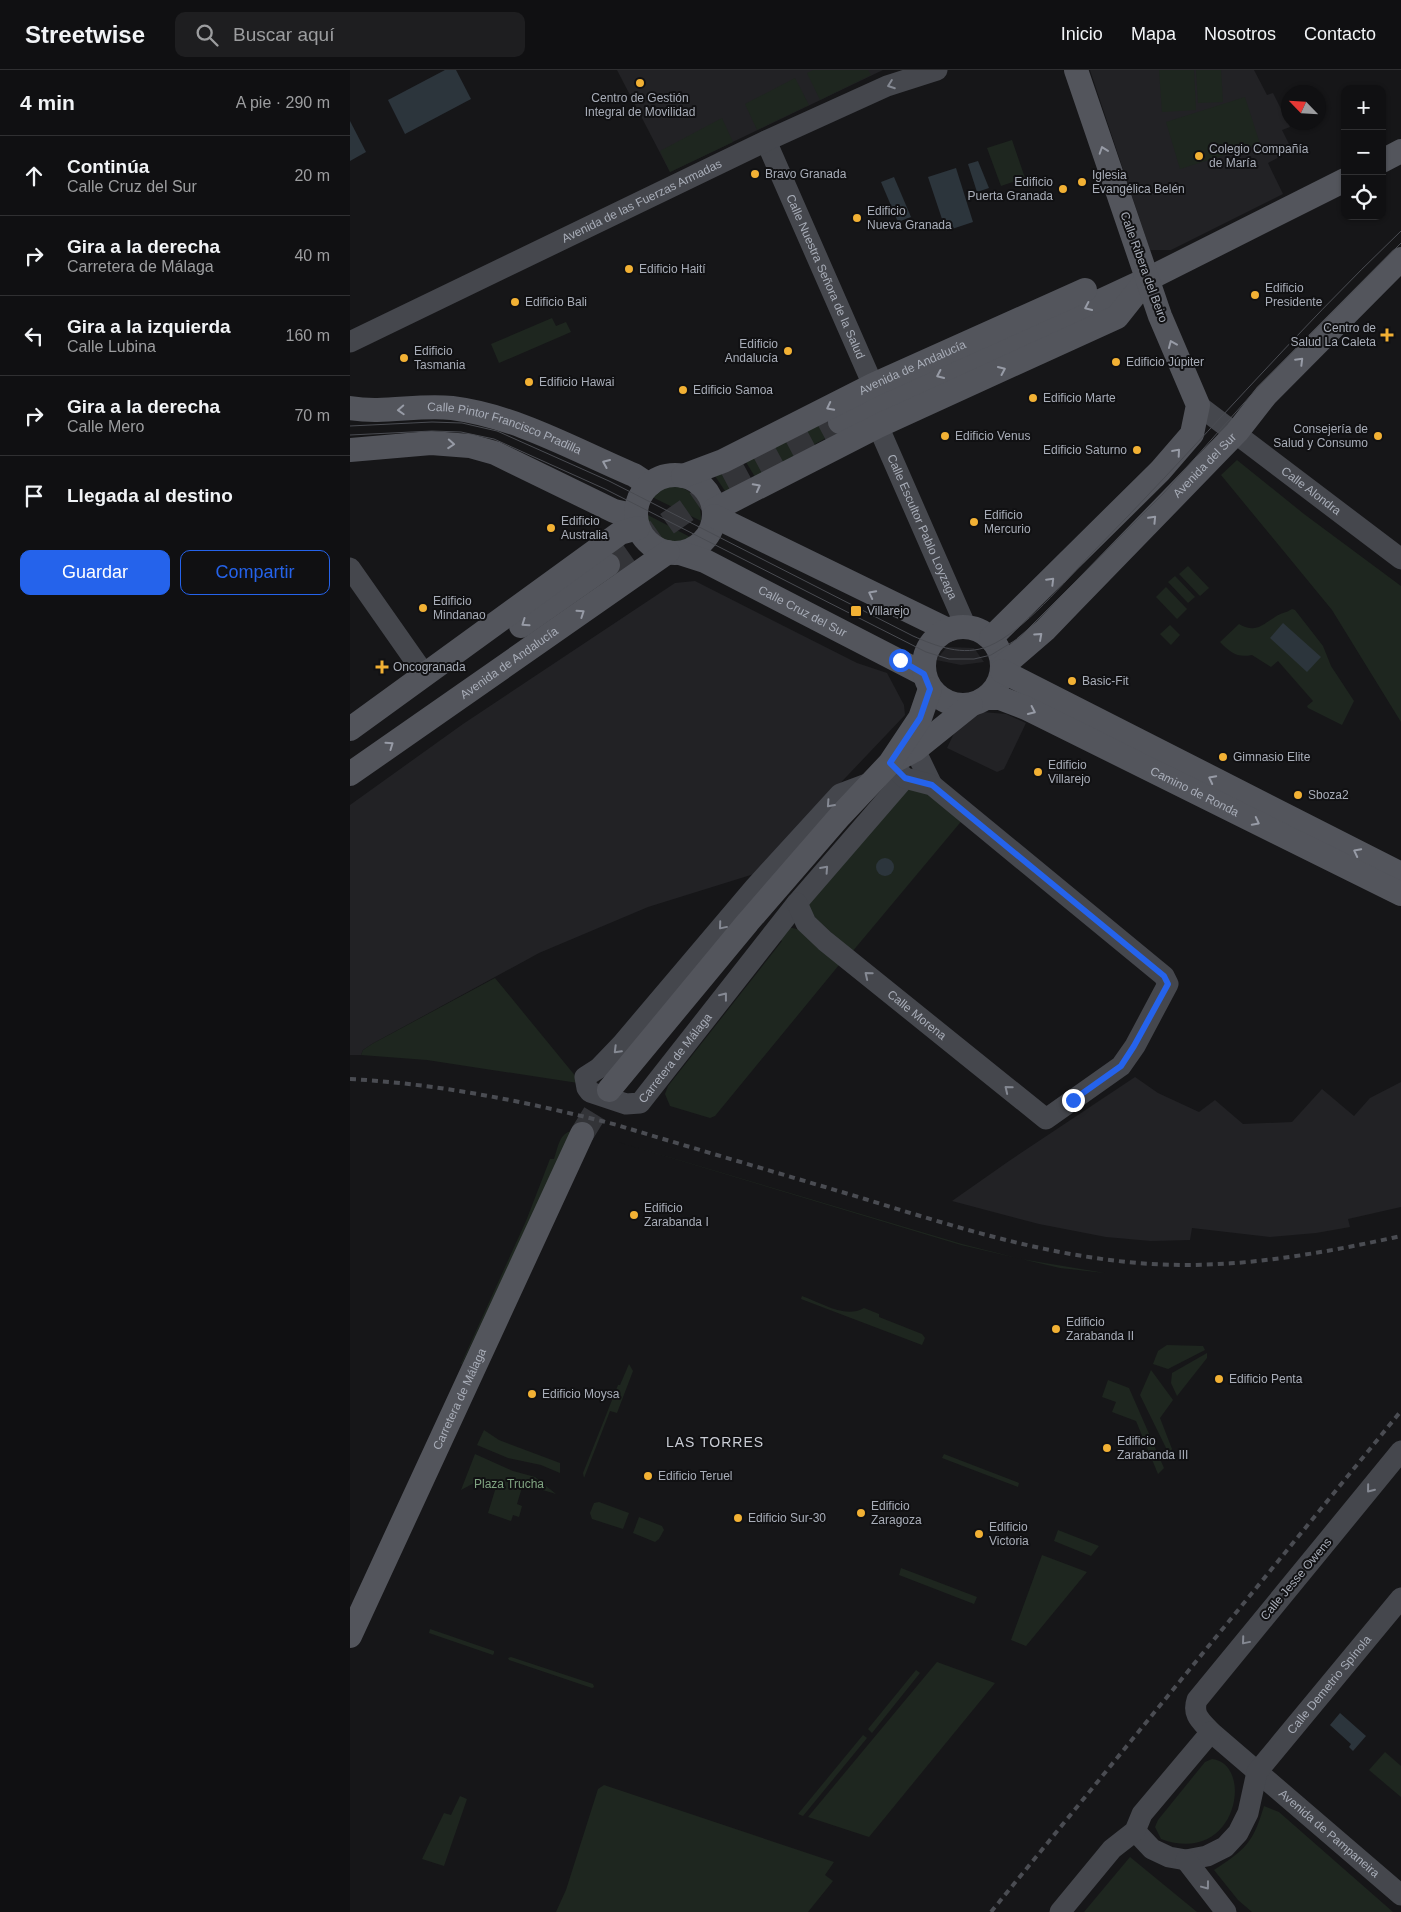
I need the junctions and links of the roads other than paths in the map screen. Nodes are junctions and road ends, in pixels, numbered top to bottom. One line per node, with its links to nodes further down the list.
1 (937, 70): 3 (street, Avenida de las Fuerzas Armadas, one-way to 3)
2 (1076, 70): 10 (main road, Calle Ribera del Beiro, one-way to 2)
3 (766, 141): 11 (street, Avenida de las Fuerzas Armadas); 12 (street, Calle Nuestra Señora de la Salud)
4 (1401, 151): 5 (main road)
5 (1386, 159)
6 (1401, 163): 7 (main road)
7 (1386, 166)
8 (1341, 182): 10 (main road, Avenida de Andalucía)
9 (1401, 258): 17 (main road, Avenida del Sur, one-way to 9)
10 (1148, 279): 12 (main road, Avenida de Andalucía); 13 (main road, Calle Ribera del Beiro, one-way to 10); 15 (main road, Avenida de Andalucía, one-way to 15); 16 (main road, Avenida de Andalucía, one-way to 10)
11 (350, 342)
12 (873, 385): 19 (main road, Avenida de Andalucía, one-way to 19)
13 (1198, 404): 17 (street, Calle Alondra); 28 (main road, one-way to 13)
14 (350, 408): 20 (main road, Calle Pintor Francisco Pradilla, one-way to 14)
15 (840, 422)
16 (878, 426): 21 (main road, Avenida de Andalucía, one-way to 16); 27 (street, Calle Escultor Pablo Loyzaga)
17 (1237, 432): 24 (street, Calle Alondra); 29 (main road, Avenida del Sur, one-way to 17)
18 (350, 450): 22 (main road, Calle Pintor Francisco Pradilla, one-way to 22)
19 (683, 476): 20 (main road); 21 (main road)
20 (649, 485): 22 (main road)
21 (714, 513): 23 (main road); 27 (main road, one-way to 21)
22 (637, 522): 23 (main road); 30 (main road)
23 (674, 553): 31 (main road, Calle Cruz del Sur); 37 (main road, Avenida de Andalucía, one-way to 23)
24 (1401, 559)
25 (608, 565): 34 (main road, Avenida de Andalucía, one-way to 34)
26 (350, 568): 30 (street)
27 (957, 628): 28 (main road); 31 (main road)
28 (991, 638): 29 (main road)
29 (1002, 669): 32 (main road); 39 (main road, Camino de Ronda, one-way to 29)
30 (426, 675): 33 (main road)
31 (927, 682): 32 (main road); 36 (main road, Carretera de Málaga)
32 (979, 701): 35 (main road, Carretera de Málaga); 40 (main road, Camino de Ronda, one-way to 40)
33 (350, 729)
34 (350, 741)
35 (915, 750): 36 (main road, Carretera de Málaga); 38 (street)
36 (898, 770): 38 (street); 41 (street, Carretera de Málaga, one-way to 36); 42 (main road, Carretera de Málaga)
37 (350, 774)
38 (932, 785): 41 (street, Calle Morena, one-way to 41)
39 (1401, 874)
40 (1401, 894)
41 (797, 903): 42 (street, Carretera de Málaga, one-way to 41)
42 (607, 1094)
43 (582, 1134): 46 (main road, Carretera de Málaga)
44 (1401, 1451): 47 (street, Calle Jesse Owens, one-way to 47)
45 (1401, 1598): 49 (street, Calle Demetrio Spínola)
46 (350, 1636)
47 (1194, 1708): 48 (street, Avenida de Pampaneira)
48 (1211, 1732): 49 (street, Avenida de Pampaneira); 50 (street)
49 (1257, 1772): 51 (street); 52 (street, Avenida de Pampaneira)
50 (1135, 1830): 51 (street); 53 (street)
51 (1186, 1860): 54 (street, one-way to 54)
52 (1401, 1895)
53 (1060, 1912)
54 (1226, 1912)

